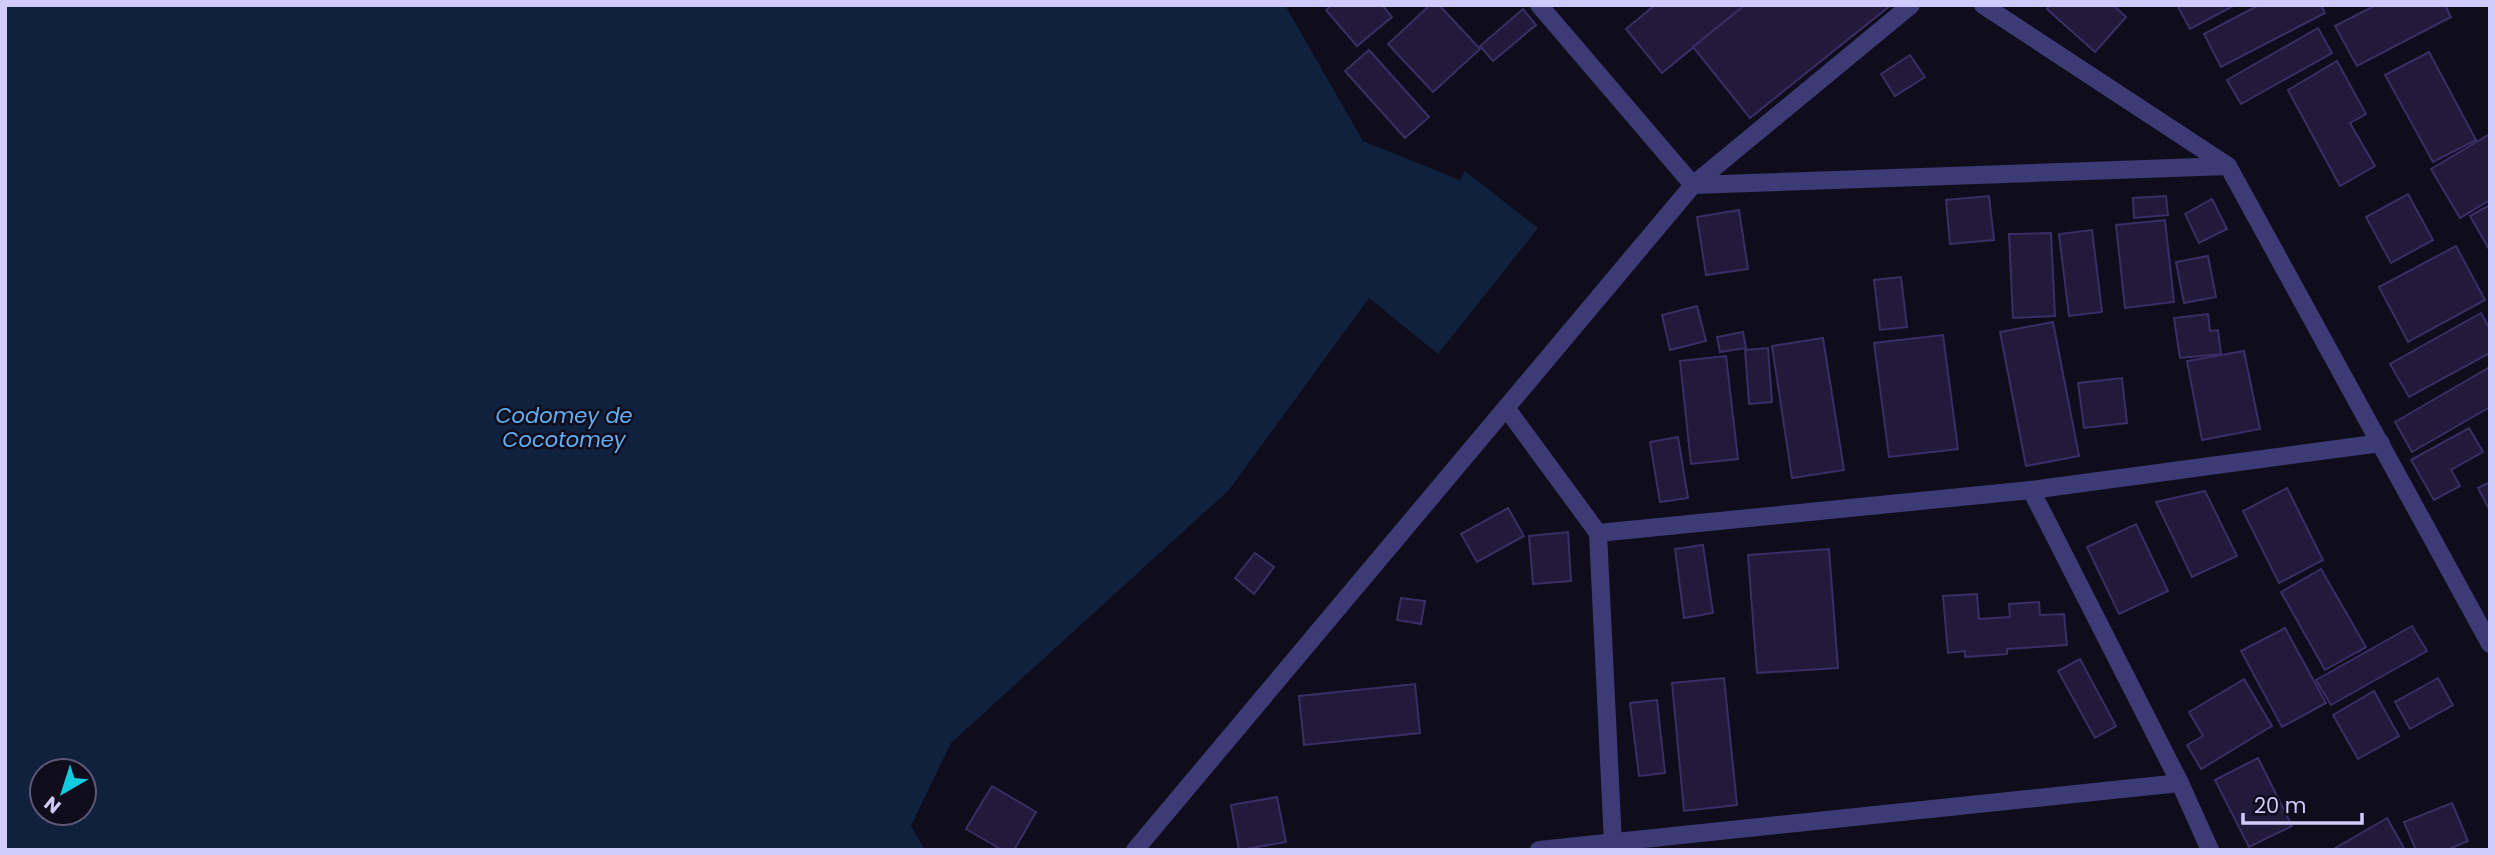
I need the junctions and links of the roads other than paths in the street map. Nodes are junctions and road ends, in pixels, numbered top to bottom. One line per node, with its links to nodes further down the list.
1 (1539, 5): 5 (street)
2 (1910, 5): 5 (street)
3 (1988, 7): 4 (street)
4 (2228, 166): 5 (street); 7 (street)
5 (1693, 185): 6 (street)
6 (1507, 409): 9 (street); 13 (street)
7 (2381, 443): 8 (street); 10 (street)
8 (2031, 490): 9 (street); 11 (street)
9 (1598, 533): 12 (street)
10 (2490, 644)
11 (2180, 783): 12 (street); 15 (street)
12 (1613, 843): 14 (street)
13 (1135, 850)
14 (1539, 850)
15 (2210, 850)

